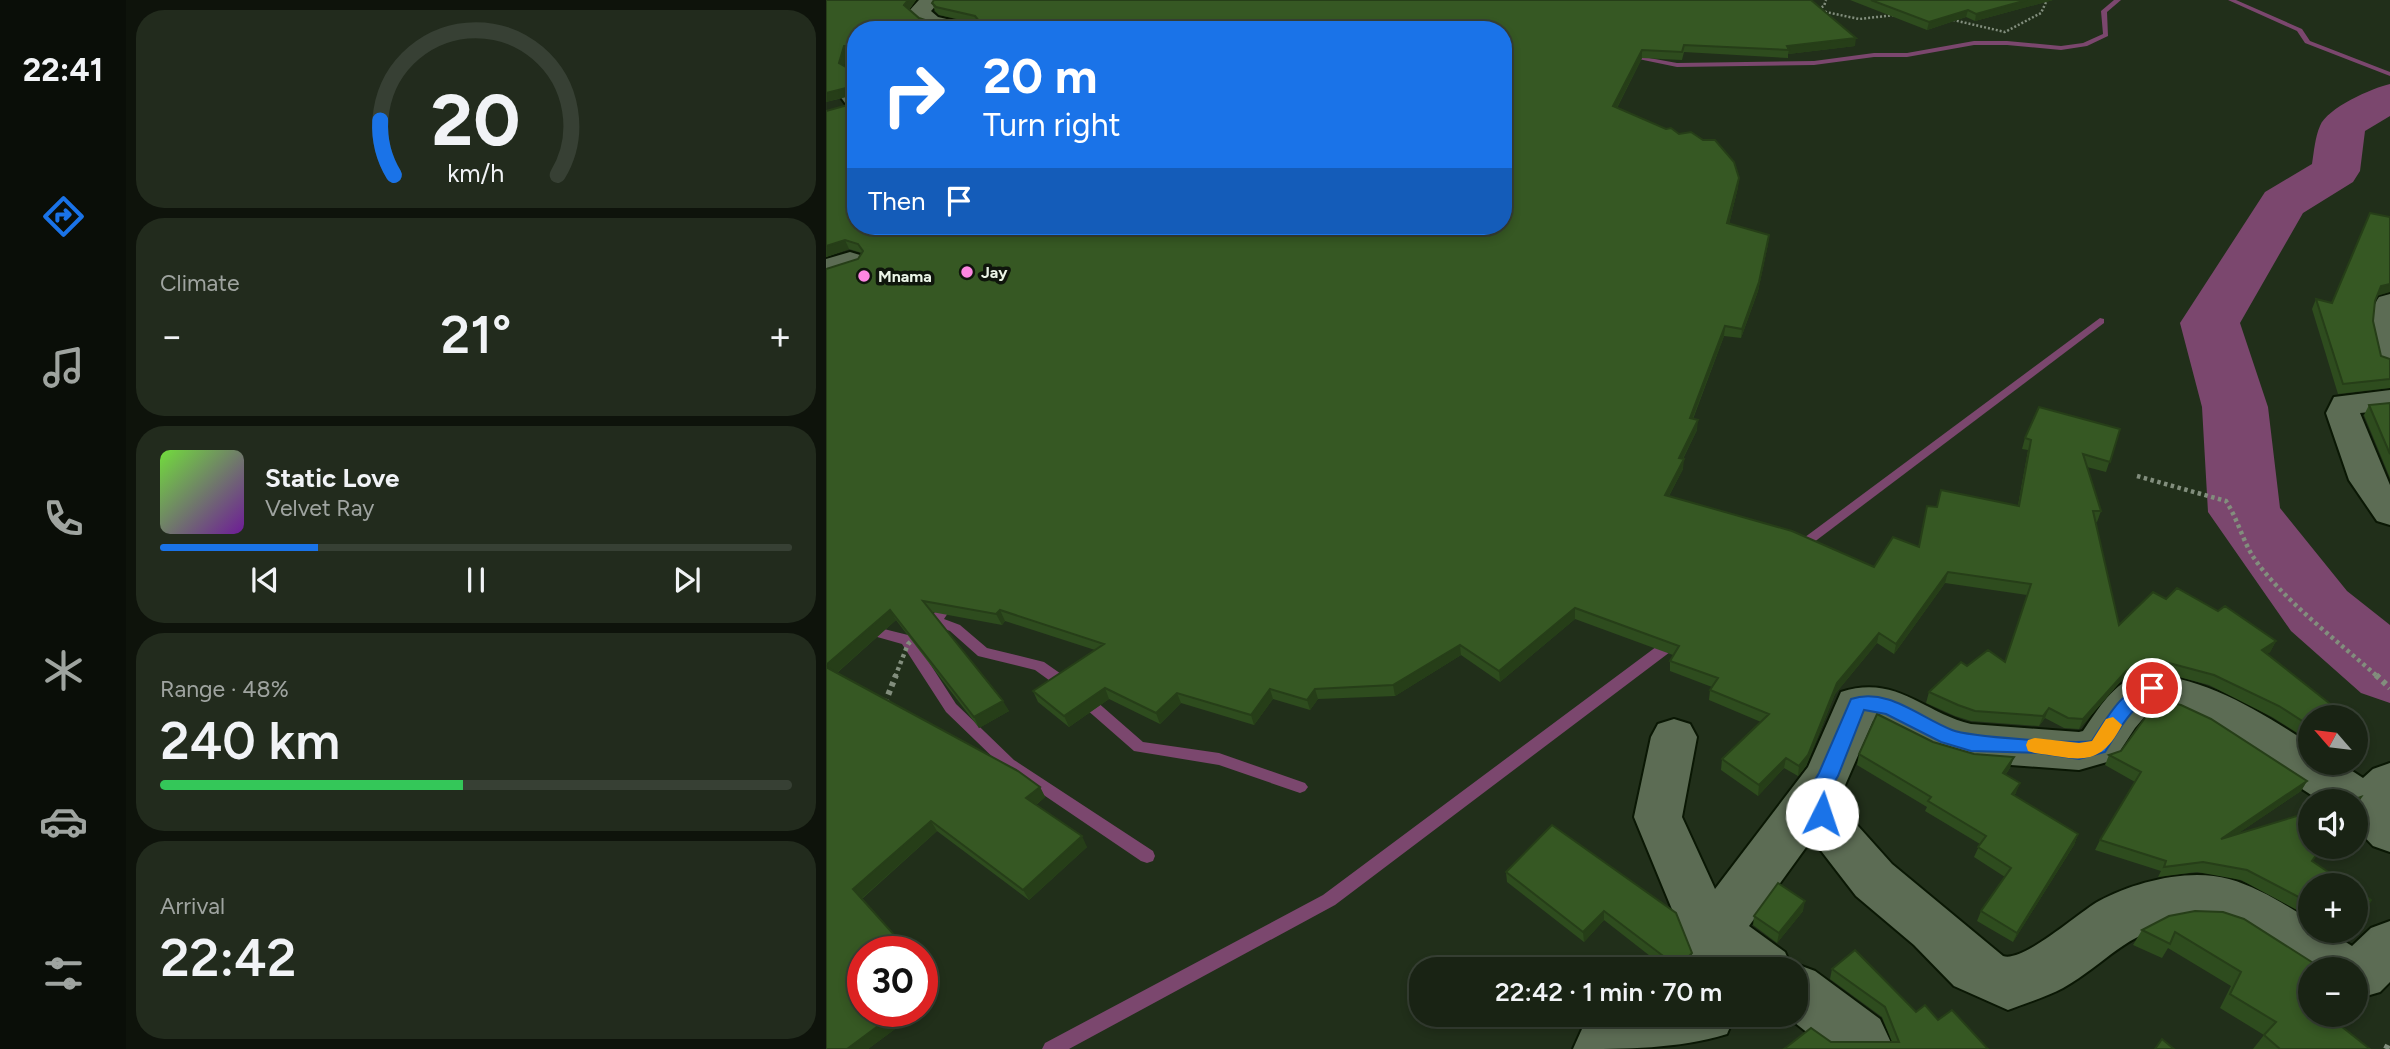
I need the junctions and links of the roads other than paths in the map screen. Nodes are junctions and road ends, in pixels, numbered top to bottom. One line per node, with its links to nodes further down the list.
1 (931, 0): 2 (street)
2 (927, 21)
3 (2390, 303): 4 (street)
4 (2390, 358)
5 (2390, 400): 6 (street)
6 (2390, 512)
7 (1674, 737): 10 (street)
8 (1814, 798): 9 (street); 10 (street); 11 (street)
9 (2382, 806)
10 (1721, 957)
11 (2345, 957)
12 (1808, 999): 15 (street)
13 (1647, 1027): 14 (street)
14 (1602, 1049)
15 (1864, 1049)

